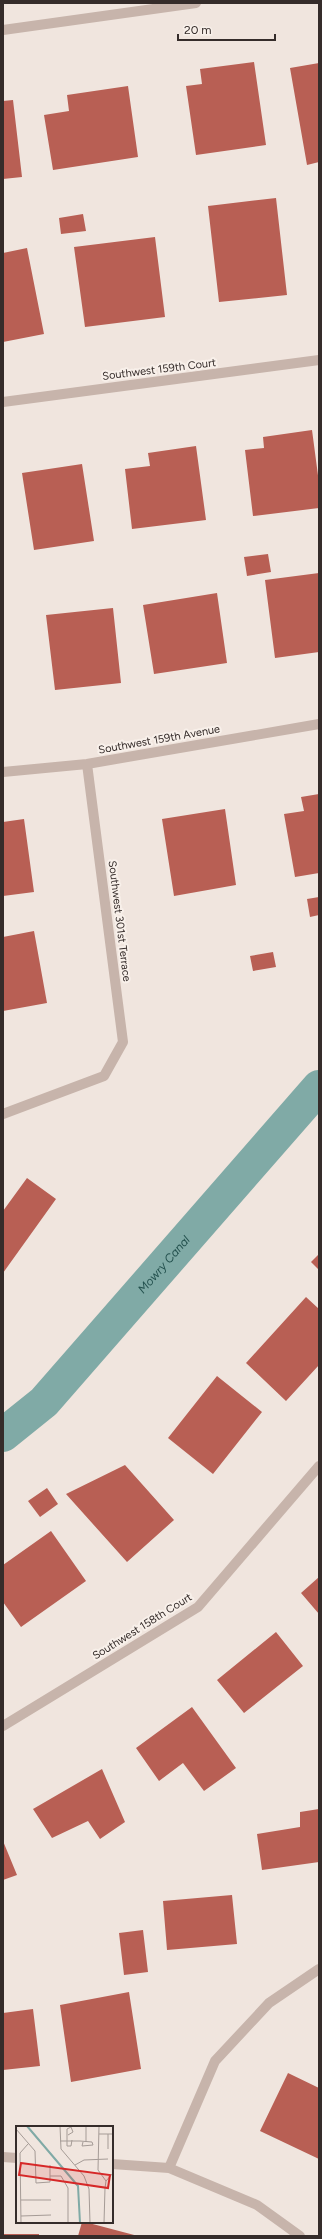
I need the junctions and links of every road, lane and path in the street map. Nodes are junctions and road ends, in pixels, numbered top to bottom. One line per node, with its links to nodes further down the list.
1 (196, 3): 2 (street)
2 (3, 30)
3 (319, 360): 4 (street, Southwest 159th Court)
4 (3, 402)
5 (319, 724): 6 (street, Southwest 159th Avenue)
6 (87, 764): 7 (street, Southwest 159th Avenue); 8 (street, Southwest 301st Terrace)
7 (3, 772)
8 (3, 1114)
9 (319, 1466): 10 (street, Southwest 158th Court)
10 (3, 1726)
11 (319, 1969): 15 (street)
12 (3, 2157): 13 (street)
13 (16, 2158)
14 (113, 2164): 15 (street)
15 (169, 2168): 16 (street)
16 (300, 2236)

